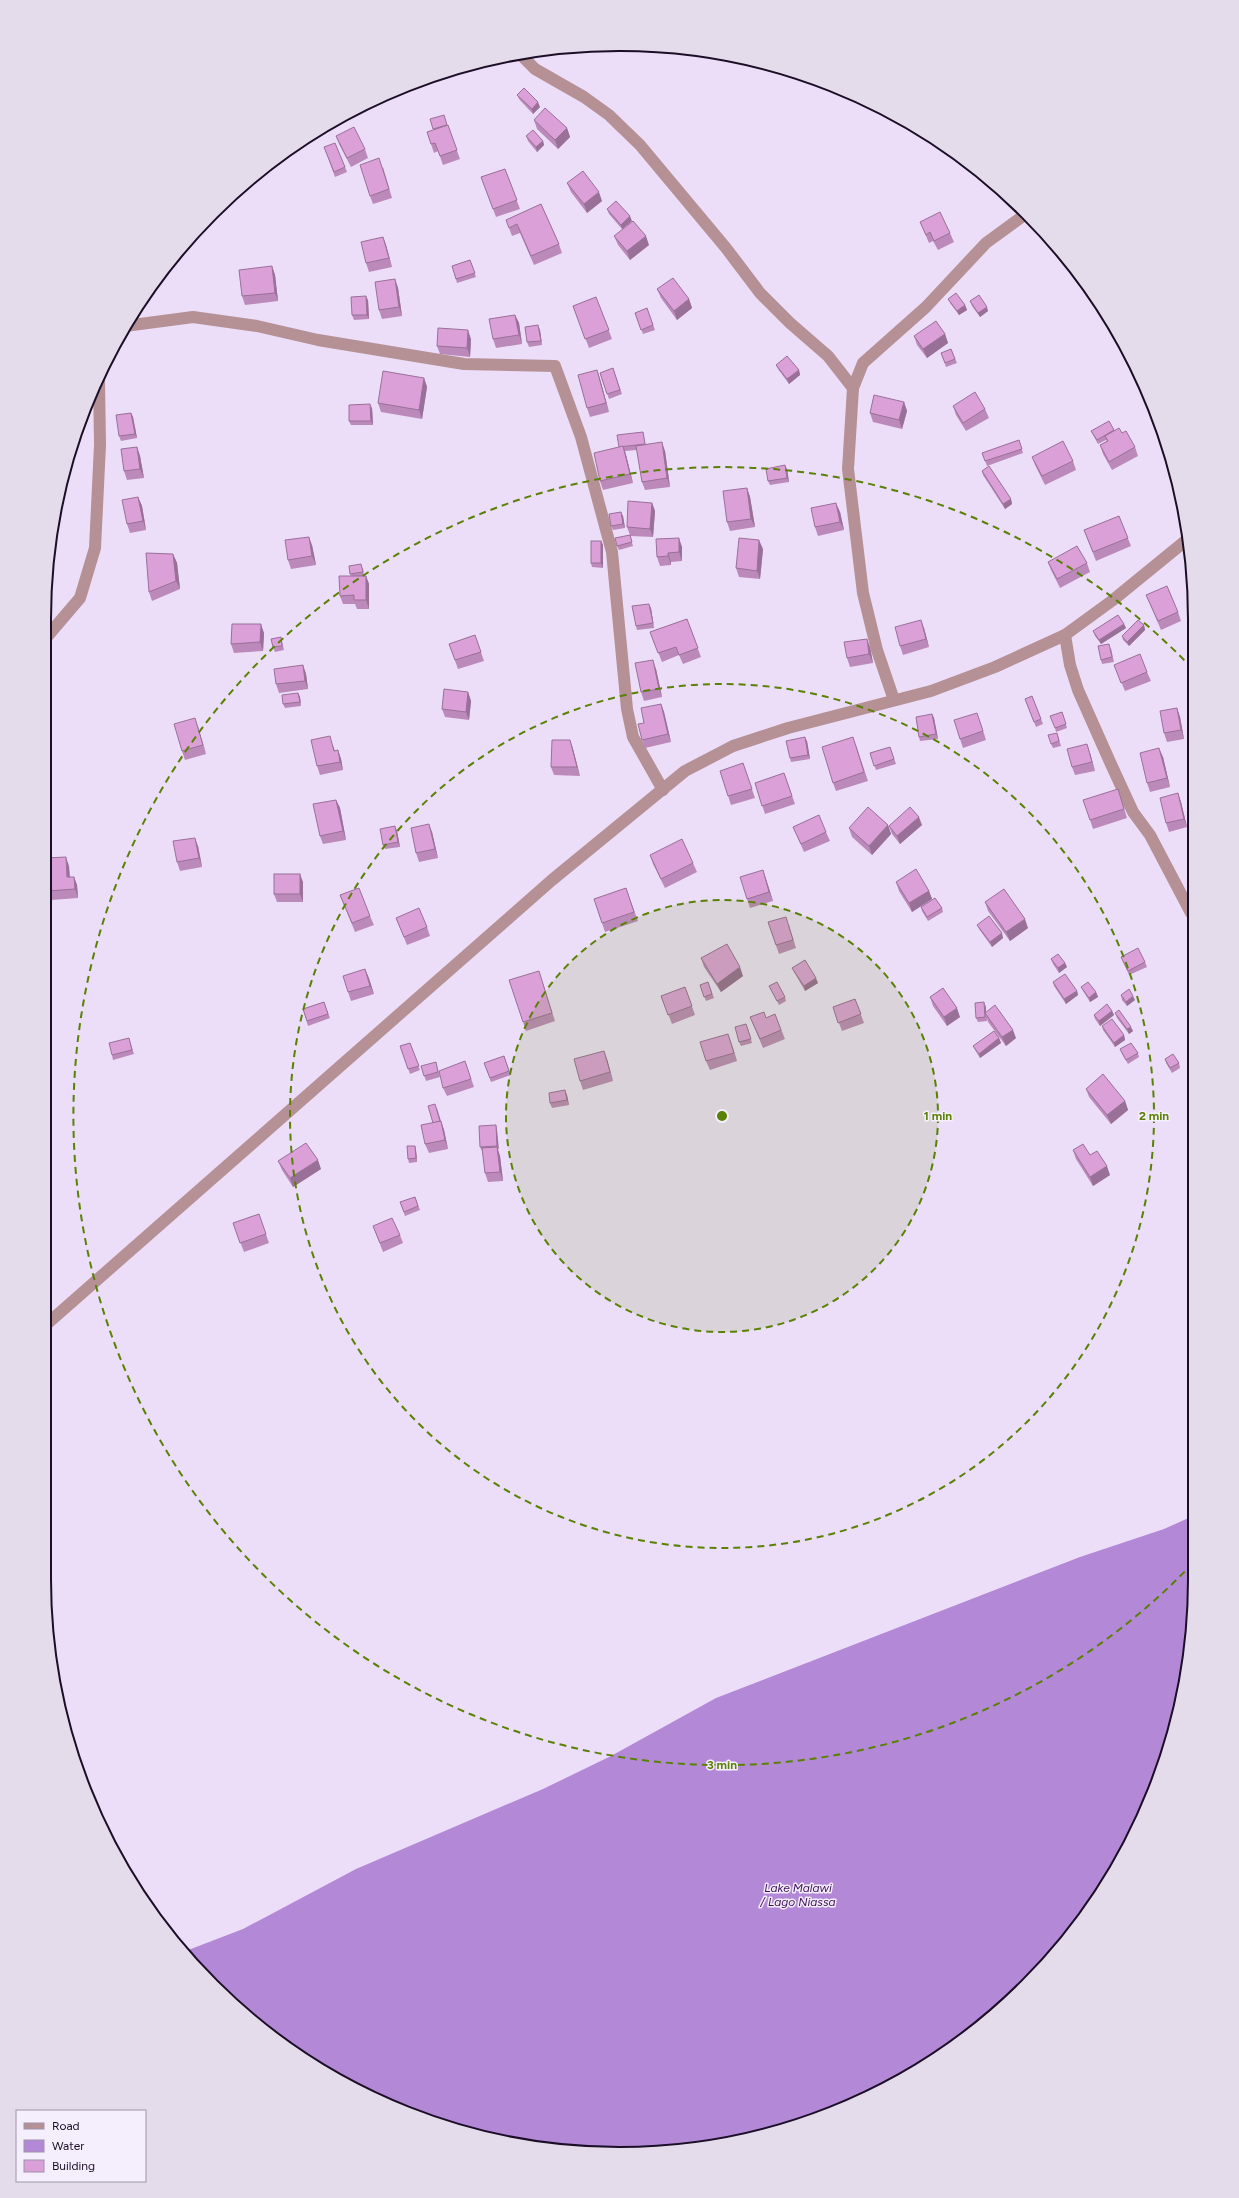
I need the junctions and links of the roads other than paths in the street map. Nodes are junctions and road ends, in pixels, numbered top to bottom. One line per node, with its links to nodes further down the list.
1 (525, 59): 4 (street)
2 (1021, 218): 4 (street)
3 (134, 325): 10 (street)
4 (853, 388): 9 (street)
5 (99, 391): 7 (street)
6 (1183, 542): 8 (street)
7 (51, 632)
8 (1065, 635): 9 (street); 11 (street)
9 (894, 700): 10 (street)
10 (663, 790): 12 (street)
11 (1188, 907)
12 (51, 1320)

